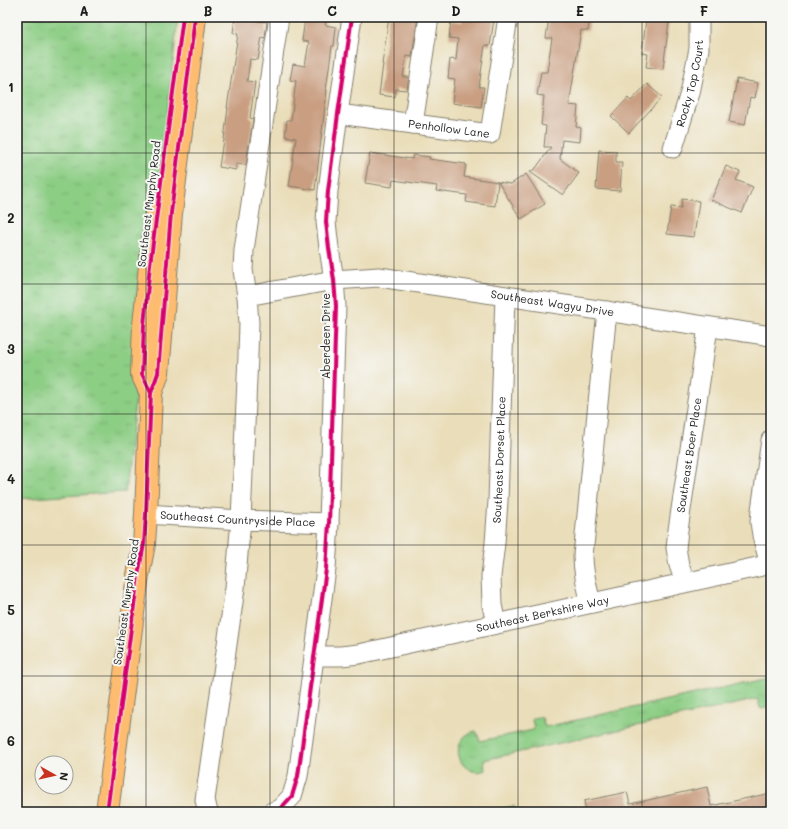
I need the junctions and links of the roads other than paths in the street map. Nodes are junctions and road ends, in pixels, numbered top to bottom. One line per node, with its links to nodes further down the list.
1 (183, 17): 17 (main road, Southeast Murphy Road)
2 (195, 17): 17 (main road, Southeast Murphy Road)
3 (279, 17): 12 (street)
4 (352, 17): 8 (street, Aberdeen Drive)
5 (429, 17): 9 (street)
6 (508, 17): 9 (street, Penhollow Lane)
7 (698, 17): 10 (street, Rocky Top Court)
8 (338, 114): 9 (street, Penhollow Lane); 11 (street, Aberdeen Drive)
9 (413, 124)
10 (673, 148)
11 (334, 280): 12 (street, Southeast Wagyu Drive); 13 (street, Southeast Wagyu Drive); 21 (street, Aberdeen Drive)
12 (247, 296): 20 (street)
13 (505, 296): 14 (street, Southeast Wagyu Drive); 25 (street, Southeast Dorset Place)
14 (607, 311): 15 (street, Southeast Wagyu Drive); 24 (street)
15 (708, 327): 16 (street, Southeast Wagyu Drive); 23 (street, Southeast Boer Place)
16 (771, 336)
17 (151, 393): 19 (main road, Southeast Murphy Road)
18 (771, 440): 22 (street)
19 (146, 514): 20 (street, Southeast Countryside Place); 27 (main road, Southeast Murphy Road)
20 (241, 520): 21 (street, Southeast Countryside Place); 28 (street)
21 (329, 523): 26 (street, Aberdeen Drive)
22 (770, 565): 23 (street, Southeast Berkshire Way)
23 (685, 582): 24 (street, Southeast Berkshire Way)
24 (591, 603): 25 (street, Southeast Berkshire Way)
25 (496, 624): 26 (street, Southeast Berkshire Way)
26 (314, 656): 29 (street, Aberdeen Drive)
27 (108, 812)
28 (208, 812)
29 (272, 812)

